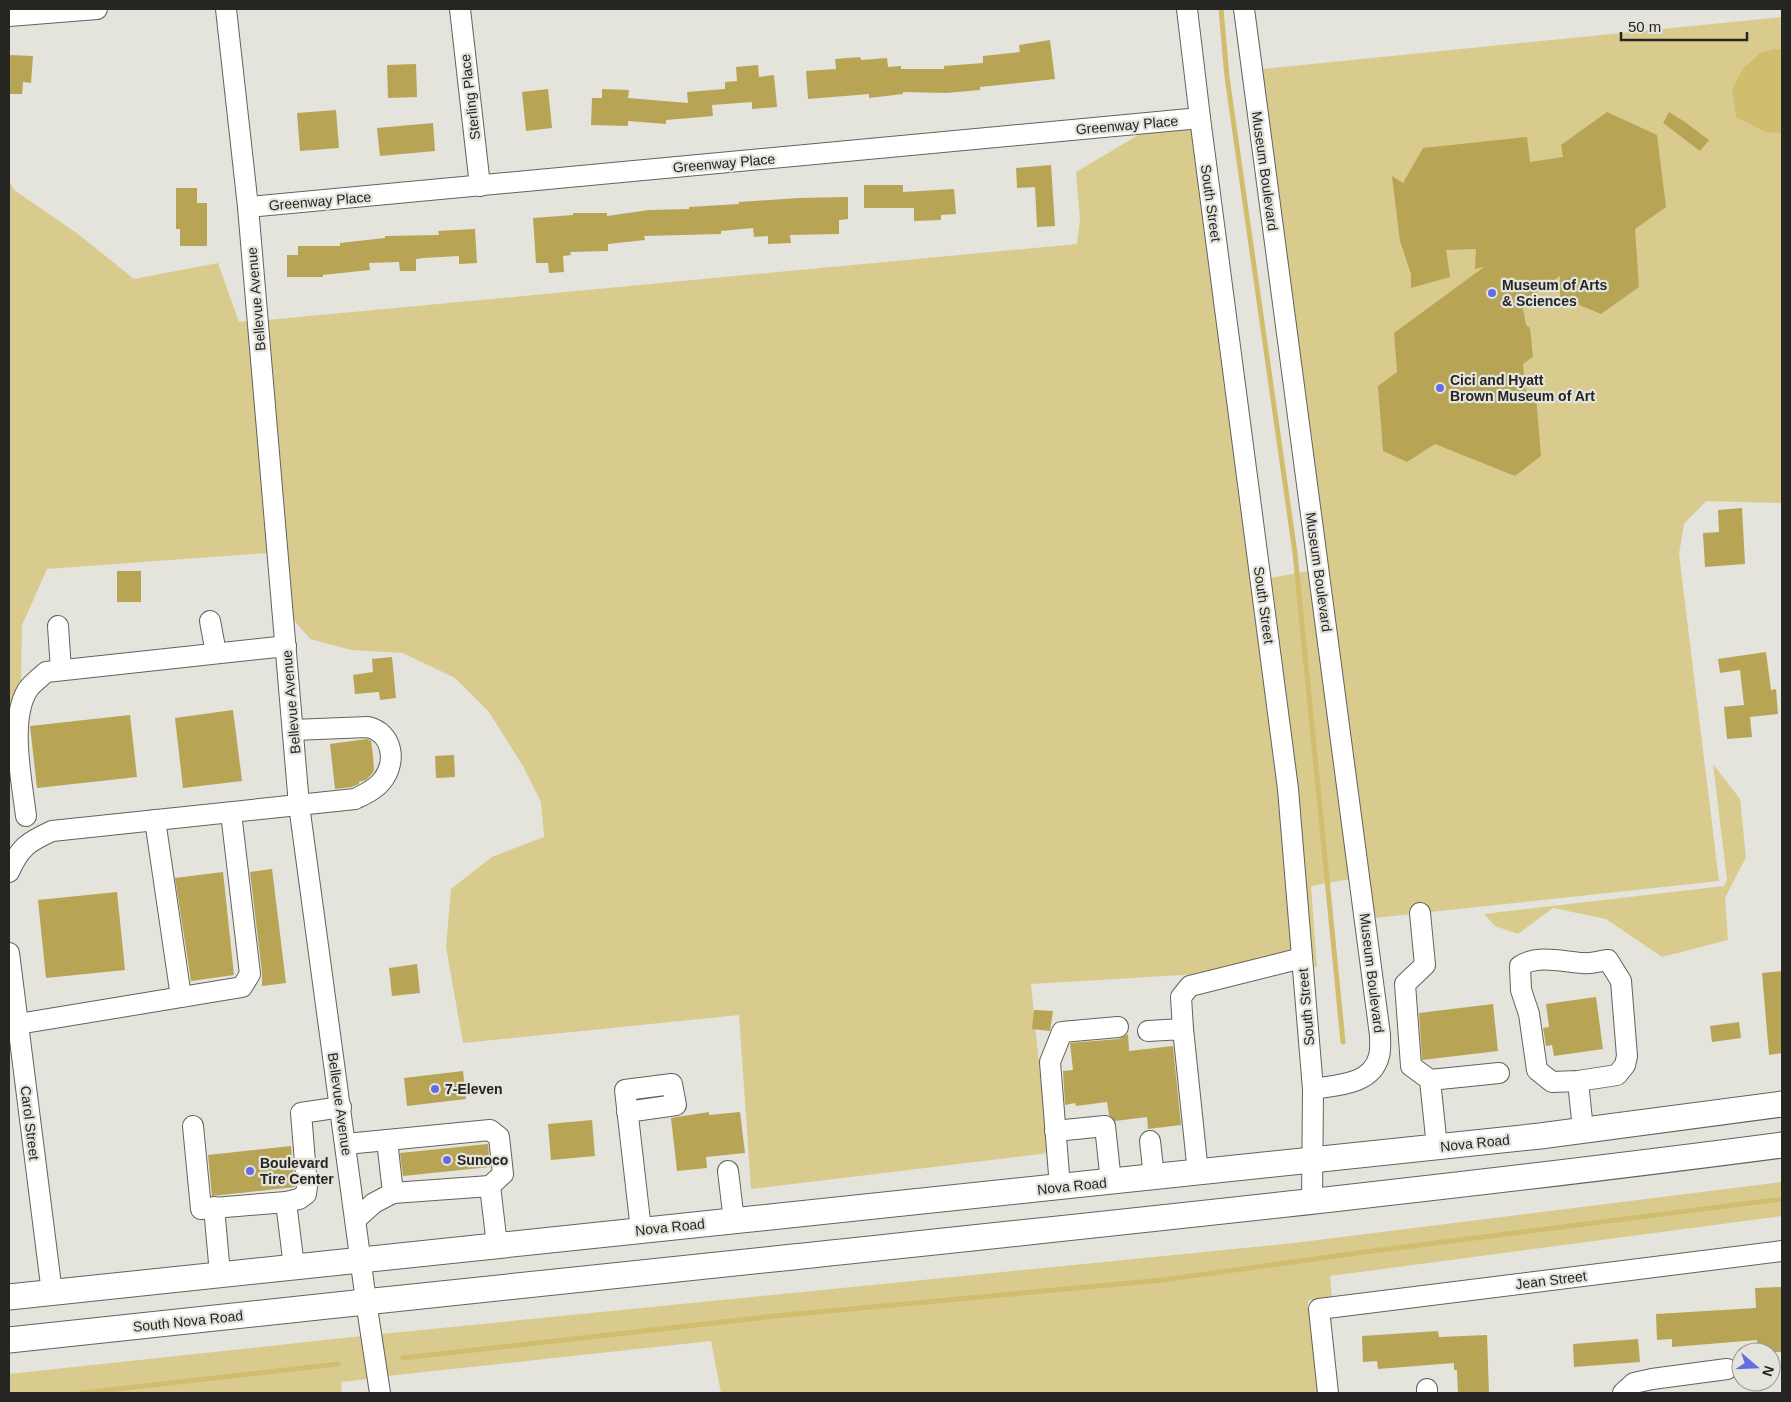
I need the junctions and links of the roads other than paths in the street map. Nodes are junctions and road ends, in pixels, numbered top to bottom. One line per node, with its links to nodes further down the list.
1 (97, 9): 6 (street)
2 (226, 9): 9 (street, Bellevue Avenue)
3 (460, 9): 8 (street, Sterling Place)
4 (1187, 9): 7 (street, South Street)
5 (1244, 9): 31 (street, Museum Boulevard)
6 (9, 16)
7 (1200, 118): 8 (street, Greenway Place); 24 (street, South Street)
8 (480, 186): 9 (street, Greenway Place)
9 (248, 207): 12 (street, Bellevue Avenue)
10 (210, 621): 13 (street)
11 (58, 626): 14 (street)
12 (286, 646): 13 (street); 15 (street, Bellevue Avenue)
13 (216, 653): 14 (street)
14 (61, 670): 18 (street)
15 (293, 730): 16 (street, Bellevue Avenue); 16 (street)
16 (299, 806): 17 (street); 37 (street, Bellevue Avenue)
17 (231, 813): 19 (street); 25 (street)
18 (17, 819): 20 (street)
19 (155, 820): 20 (street); 25 (street)
20 (37, 838): 21 (street)
21 (9, 872)
22 (1420, 913): 30 (street)
23 (9, 953): 26 (street, Carol Street)
24 (1302, 958): 28 (street); 35 (street, South Street)
25 (181, 997): 26 (street)
26 (18, 1024): 66 (street, Carol Street)
27 (1118, 1027): 41 (street)
28 (1183, 1029): 29 (street); 49 (street)
29 (1148, 1031)
30 (1409, 1033): 31 (street); 33 (street)
31 (1380, 1036): 35 (street, Museum Boulevard)
32 (1499, 1073): 33 (street)
33 (1430, 1080): 46 (street)
34 (1570, 1081): 34 (street); 40 (street)
35 (1313, 1089): 47 (street, South Street)
36 (1782, 1104): 40 (main road, Nova Road)
37 (341, 1107): 44 (street, Bellevue Avenue); 55 (street)
38 (627, 1112): 60 (street)
39 (193, 1126): 57 (street)
40 (1584, 1130): 46 (main road, Nova Road)
41 (1055, 1131): 51 (street); 53 (street)
42 (387, 1140): 44 (street); 52 (street); 54 (street)
43 (1150, 1141): 50 (street)
44 (346, 1144): 58 (street, Bellevue Avenue)
45 (1782, 1144): 56 (main road)
46 (1437, 1147): 47 (main road, Nova Road)
47 (1312, 1161): 49 (main road, Nova Road); 56 (street, South Street)
48 (728, 1171): 59 (street)
49 (1198, 1173): 50 (main road, Nova Road)
50 (1154, 1178): 51 (main road, Nova Road)
51 (1111, 1182): 53 (main road, Nova Road)
52 (490, 1186): 54 (street); 61 (street)
53 (1060, 1187): 59 (main road, Nova Road)
54 (393, 1193): 58 (street)
55 (286, 1202): 57 (street); 64 (street)
56 (1312, 1203): 68 (main road)
57 (214, 1208): 65 (street)
58 (356, 1219): 63 (street, Bellevue Avenue)
59 (734, 1221): 60 (main road, Nova Road)
60 (641, 1230): 61 (main road, Nova Road)
61 (497, 1245): 63 (main road, Nova Road)
62 (1782, 1251): 72 (street, Jean Street)
63 (362, 1260): 64 (main road); 68 (street, Bellevue Avenue)
64 (294, 1267): 65 (main road)
65 (220, 1274): 66 (main road)
66 (52, 1292): 67 (main road)
67 (9, 1297)
68 (366, 1301): 69 (main road, South Nova Road); 71 (street, Bellevue Avenue)
69 (9, 1340)
70 (1727, 1369): 73 (street)
71 (380, 1393)
72 (1328, 1393)
73 (1623, 1393)

